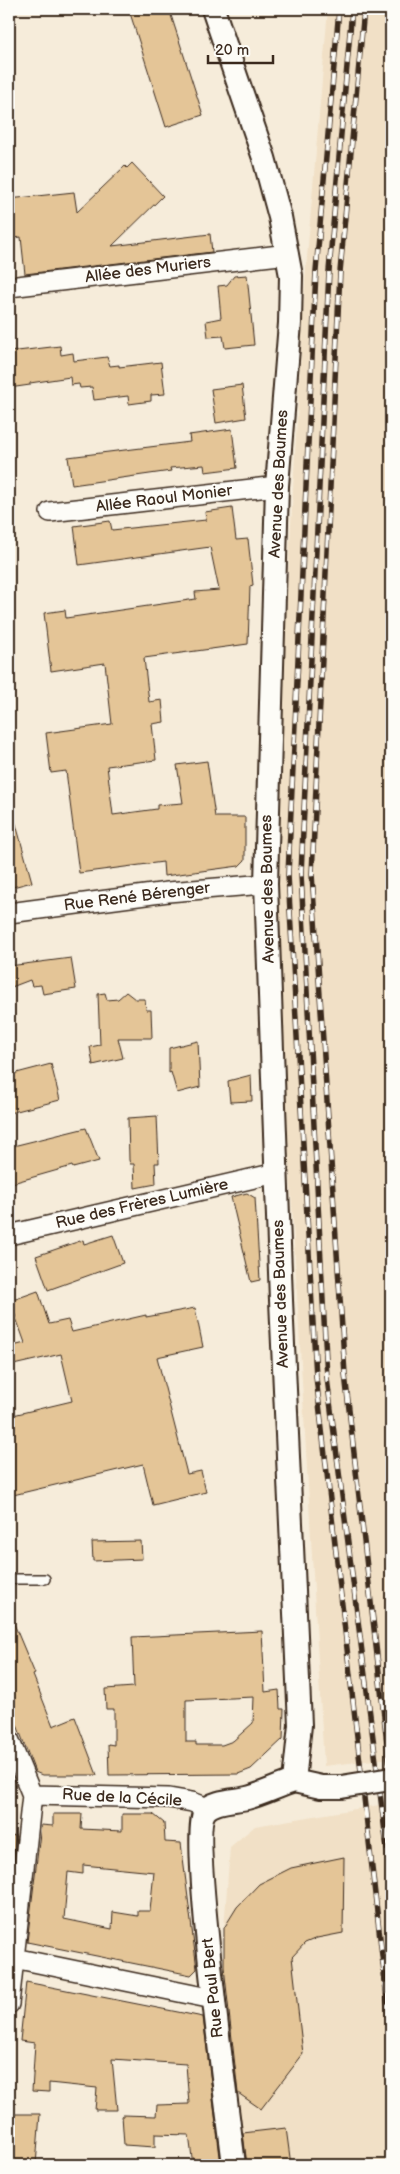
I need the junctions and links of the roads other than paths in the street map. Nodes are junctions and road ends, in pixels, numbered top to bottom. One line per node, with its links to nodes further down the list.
1 (212, 9): 2 (street, Avenue des Baumes)
2 (288, 254): 3 (street, Allée des Muriers); 4 (street, Avenue des Baumes)
3 (9, 286)
4 (277, 486): 5 (street, Allée Raoul Monier); 6 (street, Avenue des Baumes)
5 (50, 512)
6 (266, 884): 7 (street, Rue René Bérenger); 8 (street, Avenue des Baumes)
7 (9, 913)
8 (276, 1173): 9 (street, Rue des Frères Lumière); 14 (street, Avenue des Baumes)
9 (9, 1234)
10 (9, 1579): 11 (lane)
11 (45, 1579)
12 (9, 1738): 15 (street)
13 (391, 1780): 14 (street, bridge)
14 (294, 1781): 16 (street, Rue de la Cécile)
15 (32, 1795): 16 (street, Rue de la Cécile); 17 (street)
16 (205, 1810): 18 (street, Rue Paul Bert)
17 (11, 1958): 18 (street); 19 (street)
18 (213, 1999): 20 (street, Rue Paul Bert)
19 (9, 2004)
20 (234, 2165)

